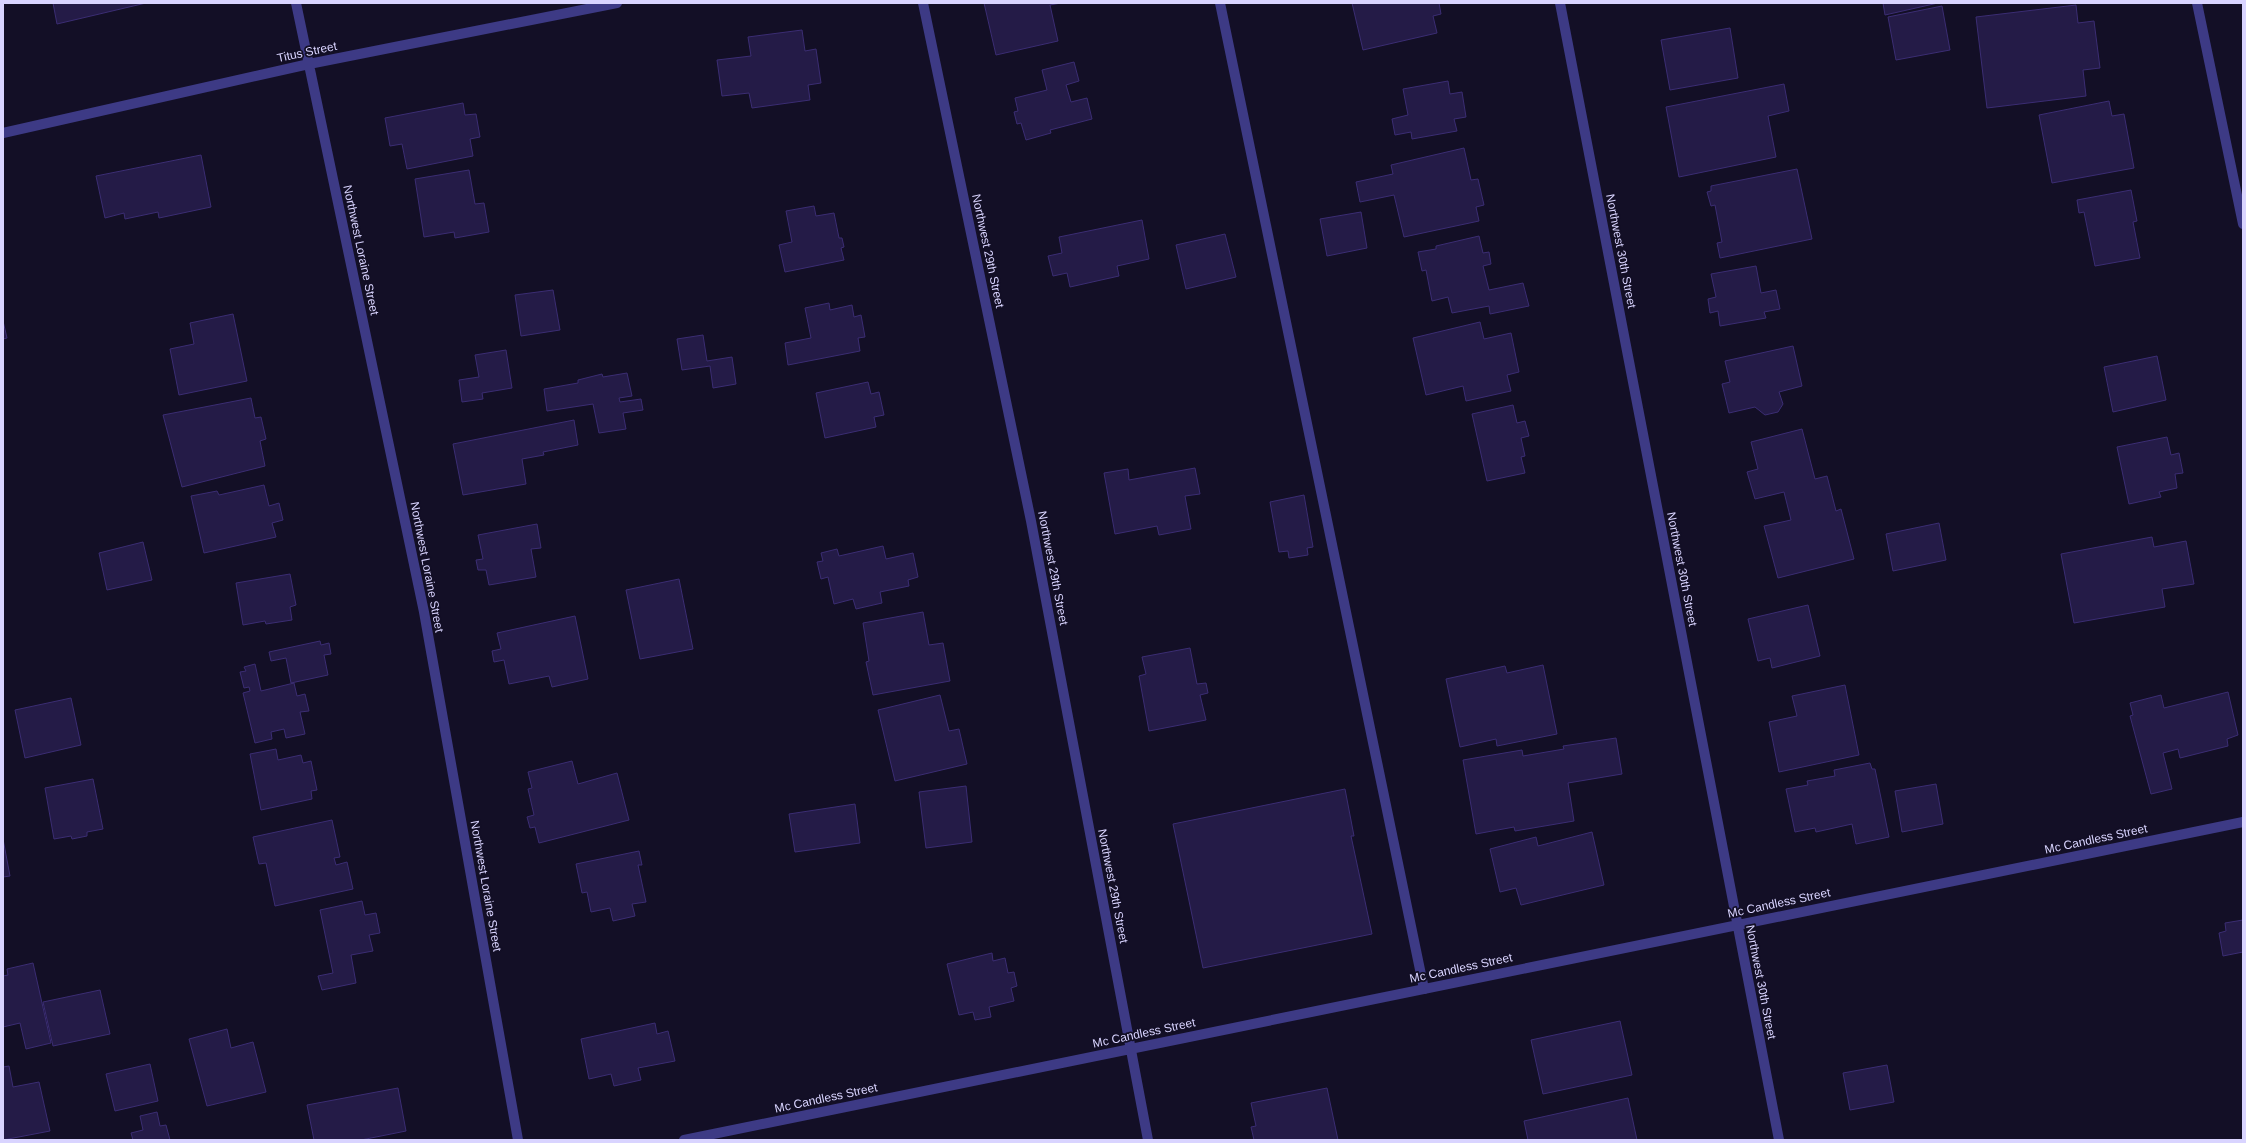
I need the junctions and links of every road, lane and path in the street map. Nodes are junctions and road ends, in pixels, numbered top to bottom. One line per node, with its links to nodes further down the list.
1 (296, 3): 7 (street, Northwest Loraine Street)
2 (617, 3): 7 (street, Titus Street)
3 (923, 3): 13 (street, Northwest 29th Street)
4 (1220, 3): 12 (street)
5 (1560, 3): 11 (street, Northwest 30th Street)
6 (2197, 3): 9 (street)
7 (309, 64): 8 (street, Titus Street); 14 (street, Northwest Loraine Street)
8 (3, 133)
9 (2243, 224)
10 (2243, 822): 11 (street, Mc Candless Street)
11 (1736, 925): 12 (street, Mc Candless Street); 17 (street, Northwest 30th Street)
12 (1424, 989): 13 (street, Mc Candless Street)
13 (1131, 1049): 15 (street, Mc Candless Street); 16 (street, Northwest 29th Street)
14 (518, 1140)
15 (684, 1140)
16 (1148, 1140)
17 (1779, 1140)

